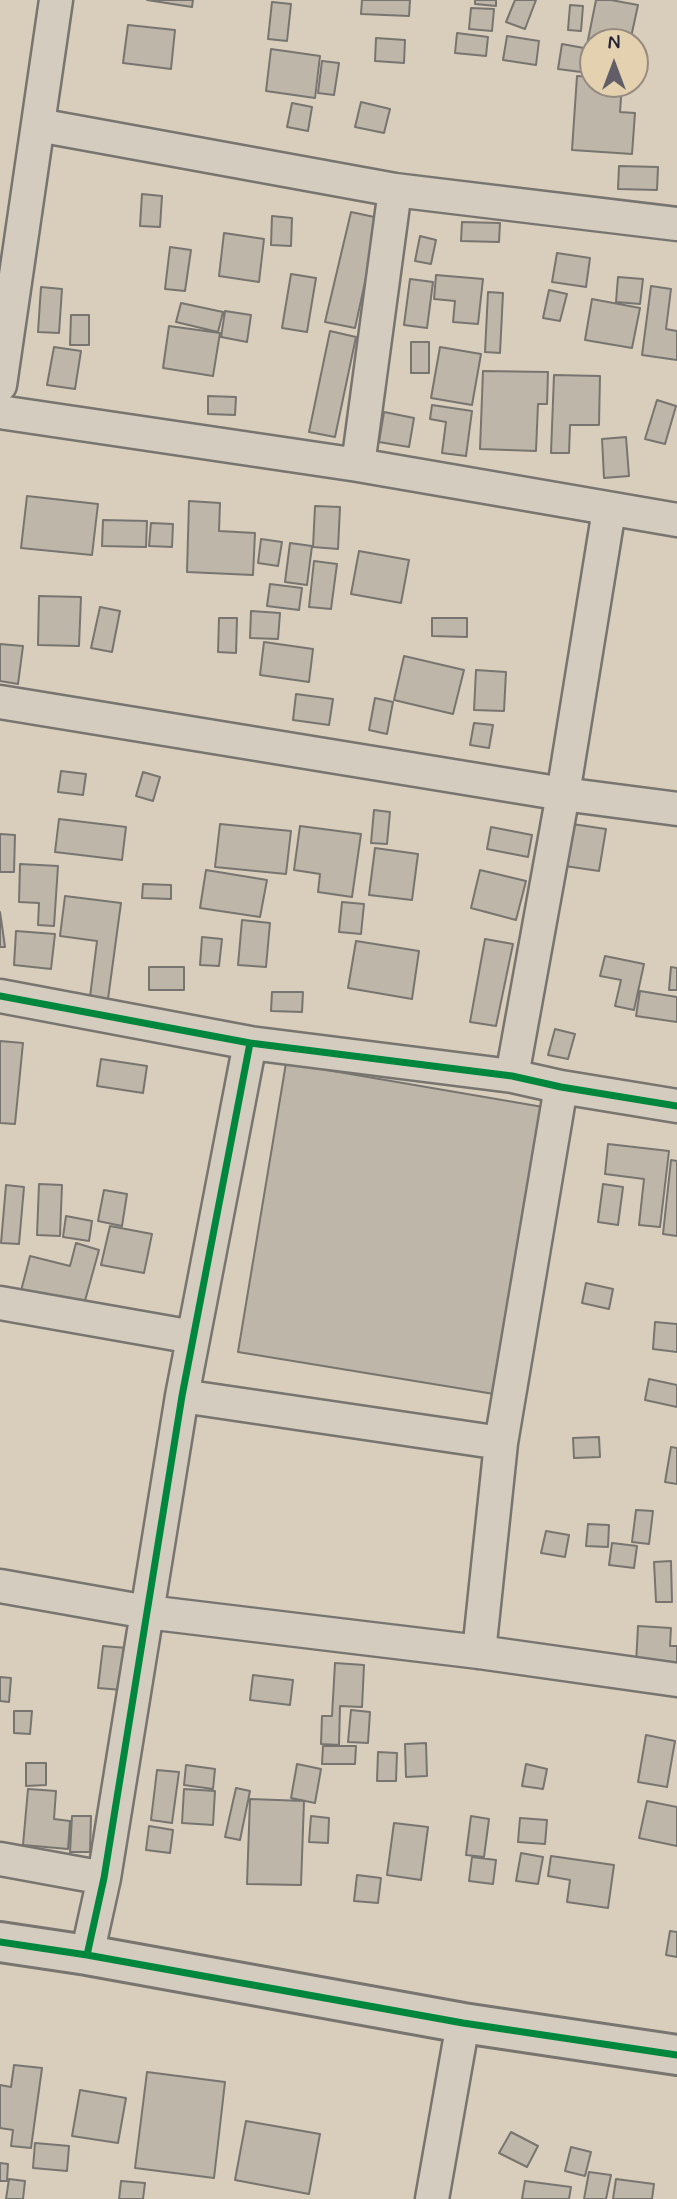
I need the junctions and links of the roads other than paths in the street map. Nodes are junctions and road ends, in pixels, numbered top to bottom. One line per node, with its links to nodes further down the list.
1 (56, 0): 2 (street)
2 (38, 125): 3 (street); 5 (street)
3 (395, 190): 4 (street); 7 (street)
4 (677, 224)
5 (0, 385)
6 (0, 412): 7 (street)
7 (358, 465): 8 (street)
8 (609, 510): 9 (street); 11 (street)
9 (677, 520)
10 (0, 702): 11 (street)
11 (563, 794): 12 (street); 15 (street)
12 (677, 809)
13 (0, 996): 14 (street)
14 (250, 1042): 15 (street); 19 (street)
15 (512, 1076): 16 (street)
16 (561, 1087): 17 (street); 21 (street)
17 (677, 1106)
18 (0, 1303): 19 (street)
19 (193, 1337): 20 (street)
20 (182, 1396): 21 (street); 23 (street)
21 (501, 1443): 24 (street)
22 (0, 1586): 23 (street)
23 (147, 1612): 24 (street); 27 (street)
24 (479, 1652): 25 (street)
25 (677, 1680)
26 (0, 1859): 27 (street)
27 (104, 1878): 29 (street)
28 (0, 1942): 29 (street)
29 (87, 1955): 30 (street)
30 (463, 2023): 31 (street); 32 (street)
31 (677, 2055)
32 (432, 2199)

